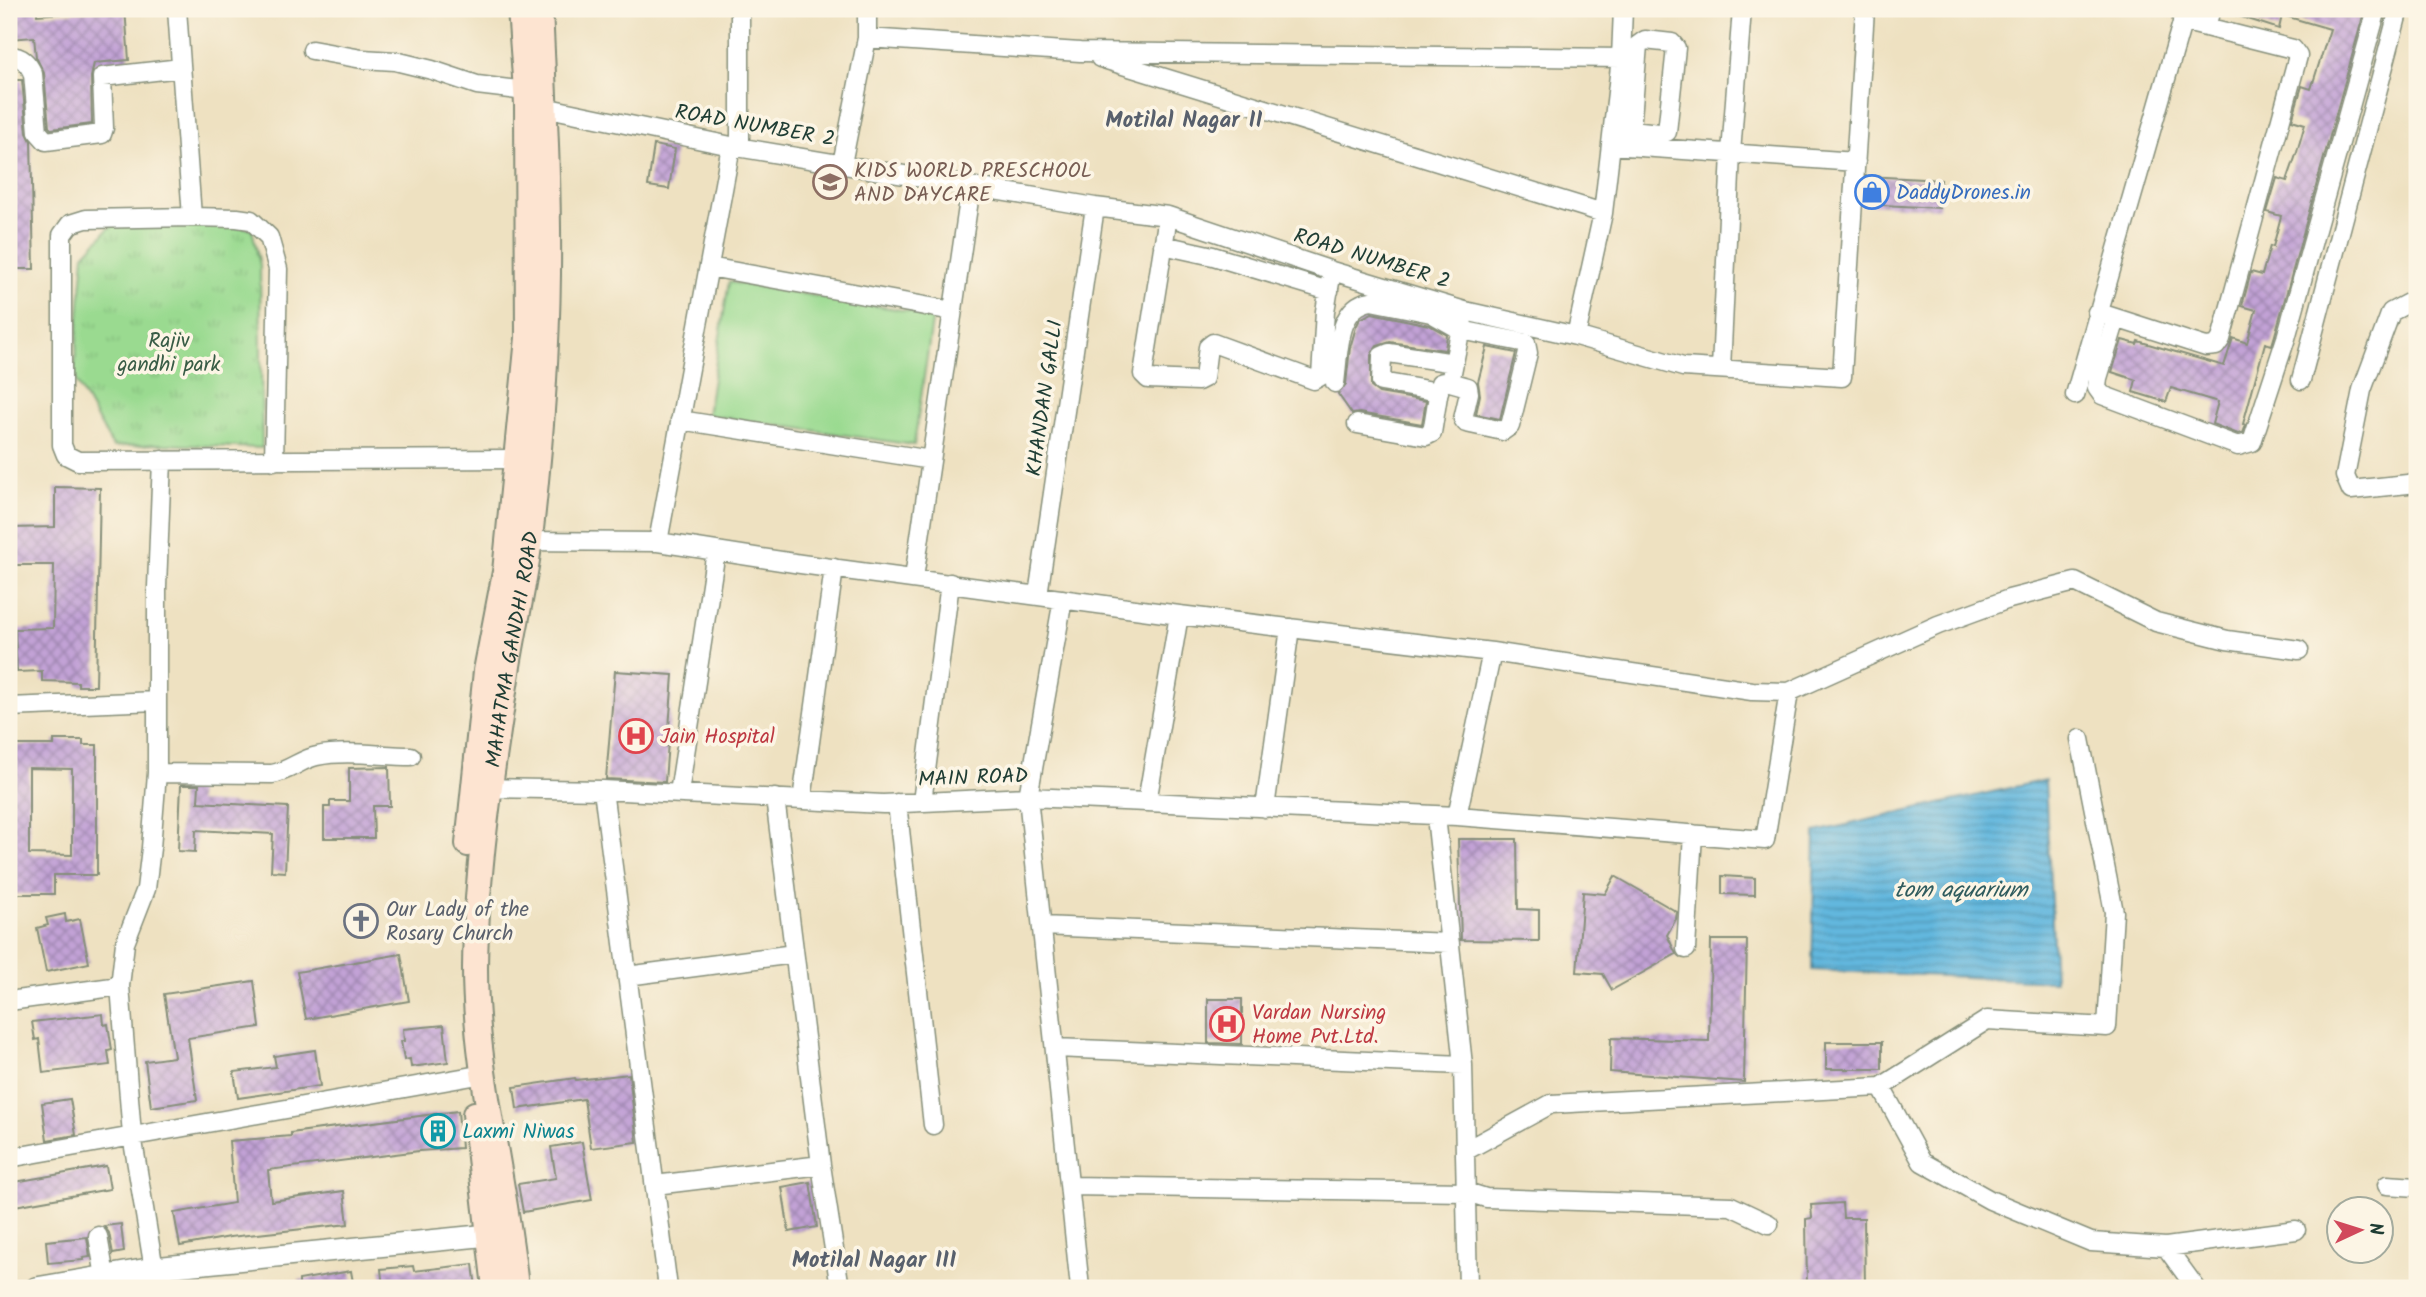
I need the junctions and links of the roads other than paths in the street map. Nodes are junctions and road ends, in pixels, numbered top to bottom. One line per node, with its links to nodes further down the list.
1 (177, 9): 19 (street)
2 (520, 9): 20 (main road, MAHATMA GANDHI ROAD)
3 (540, 9): 20 (main road, MAHATMA GANDHI ROAD)
4 (740, 9): 22 (street)
5 (867, 9): 14 (street)
6 (1622, 9): 18 (street)
7 (1742, 9): 23 (street)
8 (1865, 9): 24 (street, ROAD NUMBER 2)
9 (2211, 9): 13 (street)
10 (2377, 9): 39 (street)
11 (2399, 9): 44 (street)
12 (2184, 15): 13 (street); 38 (street)
13 (2206, 27): 39 (street)
14 (867, 38): 16 (street); 25 (street)
15 (312, 50): 20 (street, ROAD NUMBER 2)
16 (1080, 52): 18 (street); 28 (street)
17 (9, 56): 19 (street)
18 (1621, 58): 21 (street)
19 (181, 68): 30 (street)
20 (533, 101): 22 (street, ROAD NUMBER 2); 50 (main road, MAHATMA GANDHI ROAD)
21 (1618, 135): 21 (street); 23 (street); 28 (street)
22 (736, 147): 25 (street, ROAD NUMBER 2); 32 (street)
23 (1731, 153): 24 (street); 43 (street)
24 (1856, 162): 43 (street, ROAD NUMBER 2)
25 (842, 164): 26 (street, ROAD NUMBER 2)
26 (971, 186): 27 (street, ROAD NUMBER 2); 36 (street)
27 (1096, 207): 29 (street, ROAD NUMBER 2); 61 (street, KHANDAN GALLI)
28 (1603, 213): 41 (street)
29 (1168, 216): 31 (street); 33 (street, ROAD NUMBER 2)
30 (192, 217): 51 (street); 53 (street)
31 (1163, 245): 34 (street); 34 (street)
32 (709, 267): 36 (street); 48 (street)
33 (1332, 271): 34 (street); 37 (street, ROAD NUMBER 2)
34 (1329, 291)
35 (2417, 301): 54 (street)
36 (953, 311): 52 (street)
37 (1465, 311): 40 (street); 41 (street, ROAD NUMBER 2)
38 (2097, 312): 39 (street); 47 (street)
39 (2116, 318)
40 (1461, 330): 42 (street); 45 (street); 46 (street)
41 (1576, 336): 43 (street, ROAD NUMBER 2)
42 (1454, 363): 46 (street); 46 (street)
43 (1721, 369)
44 (2301, 380)
45 (1335, 383)
46 (1444, 387): 49 (street)
47 (2075, 395)
48 (680, 420): 52 (street); 56 (street)
49 (1357, 424)
50 (526, 459): 53 (street); 55 (main road, MAHATMA GANDHI ROAD)
51 (162, 460): 53 (street); 68 (street)
52 (931, 460): 59 (street)
53 (274, 461)
54 (2417, 483)
55 (519, 541): 56 (street); 73 (main road, MAHATMA GANDHI ROAD)
56 (657, 542): 57 (street)
57 (716, 551): 58 (street); 75 (street)
58 (834, 568): 59 (street); 78 (street)
59 (914, 578): 60 (street)
60 (950, 583): 61 (street); 79 (street)
61 (1038, 595): 62 (street)
62 (1063, 599): 63 (street); 76 (street)
63 (1179, 615): 64 (street); 80 (street)
64 (1290, 628): 66 (street); 82 (street)
65 (2299, 650): 67 (street)
66 (1492, 652): 67 (street); 84 (street)
67 (1789, 692): 85 (street, MAIN ROAD)
68 (157, 701): 69 (street); 72 (street)
69 (9, 707)
70 (2080, 740): 96 (street)
71 (411, 756): 72 (street)
72 (157, 773): 91 (street)
73 (482, 788): 74 (street, MAIN ROAD); 95 (main road, MAHATMA GANDHI ROAD)
74 (603, 790): 75 (street, MAIN ROAD); 90 (street)
75 (678, 793): 77 (street, MAIN ROAD)
76 (1028, 797): 79 (street, MAIN ROAD); 80 (street, MAIN ROAD); 86 (street)
77 (775, 798): 78 (street, MAIN ROAD); 89 (street)
78 (802, 800): 81 (street, MAIN ROAD)
79 (922, 802): 81 (street, MAIN ROAD)
80 (1147, 802): 82 (street, MAIN ROAD)
81 (897, 803): 97 (street)
82 (1265, 808): 83 (street, MAIN ROAD)
83 (1436, 816): 84 (street, MAIN ROAD); 87 (street)
84 (1457, 816): 85 (street, MAIN ROAD)
85 (1693, 834): 88 (street)
86 (1042, 926): 87 (street); 93 (street)
87 (1450, 943): 94 (street)
88 (1686, 950)
89 (794, 954): 90 (street); 101 (street)
90 (627, 976): 102 (street)
91 (120, 986): 92 (street); 98 (street)
92 (9, 1001)
93 (1055, 1048): 94 (street); 104 (street)
94 (1463, 1065): 99 (street)
95 (478, 1076): 98 (street); 110 (main road, MAHATMA GANDHI ROAD)
96 (1881, 1087): 99 (street); 111 (street)
97 (933, 1125)
98 (132, 1135): 100 (street); 112 (street)
99 (1465, 1151): 106 (street)
100 (9, 1158)
101 (821, 1165): 102 (street); 118 (street)
102 (655, 1185): 117 (street)
103 (2387, 1185): 105 (street)
104 (1069, 1186): 106 (street); 119 (street)
105 (2417, 1187)
106 (1467, 1192): 107 (street); 120 (street)
107 (1769, 1224)
108 (2296, 1230): 111 (street)
109 (98, 1236): 113 (street)
110 (500, 1237): 112 (street); 115 (main road, MAHATMA GANDHI ROAD); 116 (main road, MAHATMA GANDHI ROAD)
111 (2165, 1247): 121 (street)
112 (155, 1278): 113 (street)
113 (105, 1284): 114 (street)
114 (36, 1288)
115 (495, 1288)
116 (516, 1288)
117 (668, 1288)
118 (840, 1288)
119 (1080, 1288)
120 (1468, 1288)
121 (2196, 1288)

